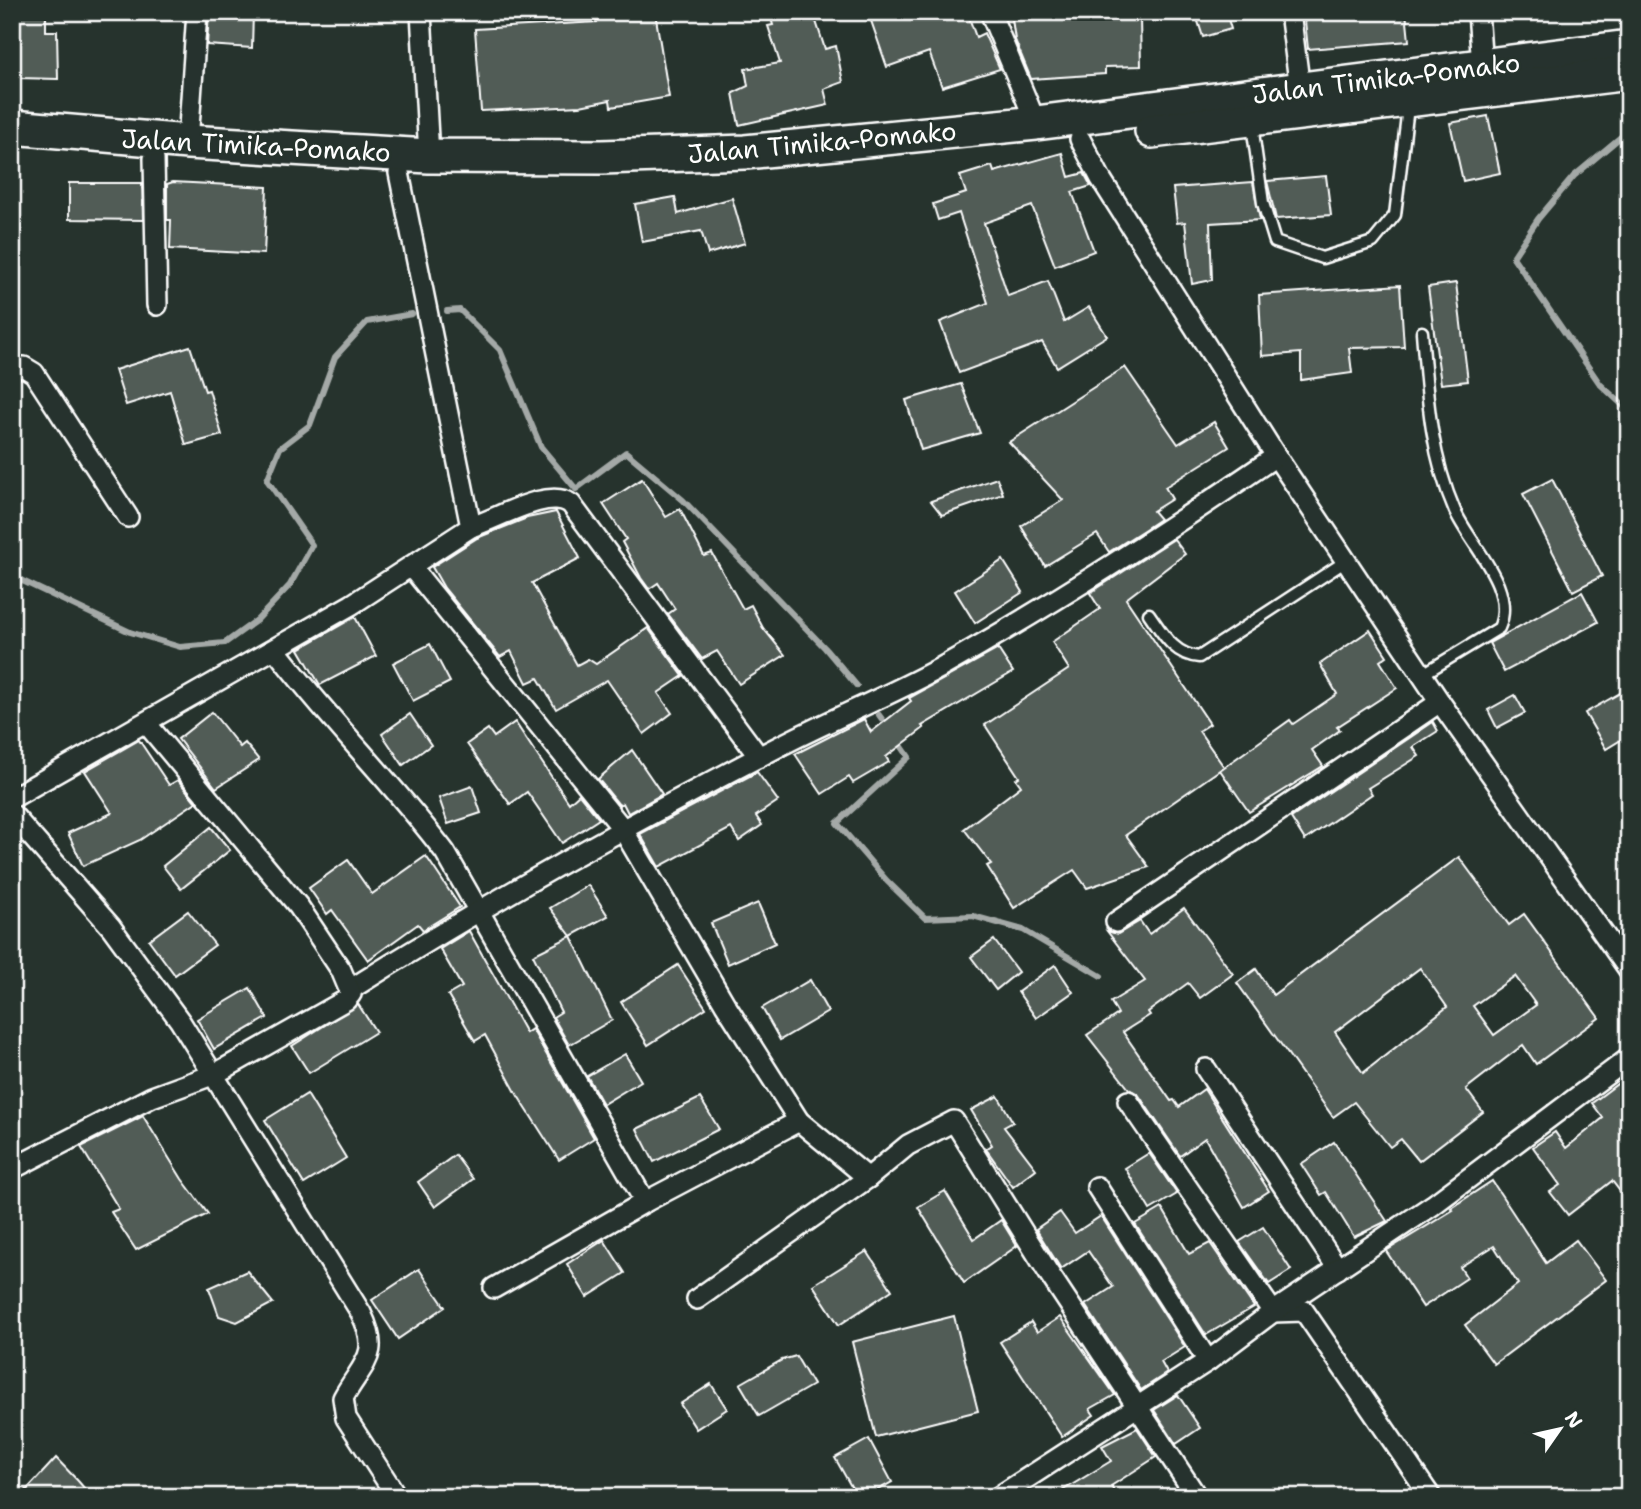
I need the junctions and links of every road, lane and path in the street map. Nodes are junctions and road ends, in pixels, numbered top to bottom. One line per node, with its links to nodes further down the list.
1 (197, 12): 15 (street)
2 (421, 12): 17 (street)
3 (990, 12): 12 (street)
4 (1290, 12): 9 (street)
5 (1478, 12): 7 (street)
6 (1629, 47): 7 (highway, Jalan Timika-Pomako)
7 (1482, 66): 9 (highway, Jalan Timika-Pomako)
8 (1629, 72): 10 (highway, Jalan Timika-Pomako)
9 (1300, 89): 12 (highway, Jalan Timika-Pomako)
10 (1408, 99): 11 (highway, Jalan Timika-Pomako); 11 (lane)
11 (1251, 120): 14 (highway, Jalan Timika-Pomako)
12 (1035, 123): 17 (highway, Jalan Timika-Pomako)
13 (12, 127): 15 (highway, Jalan Timika-Pomako)
14 (1080, 139): 19 (highway, Jalan Timika-Pomako); 23 (street)
15 (188, 142): 17 (highway, Jalan Timika-Pomako)
16 (12, 149): 18 (highway, Jalan Timika-Pomako)
17 (429, 156)
18 (154, 159): 19 (highway, Jalan Timika-Pomako); 20 (street)
19 (399, 173): 25 (street)
20 (157, 305)
21 (1422, 332): 30 (lane)
22 (12, 368): 24 (street)
23 (1276, 456): 26 (street); 33 (street)
24 (128, 517)
25 (471, 527): 27 (street); 33 (street)
26 (1346, 561): 28 (lane); 30 (street)
27 (412, 568): 29 (street); 36 (street)
28 (1149, 614)
29 (275, 649): 32 (street); 37 (street)
30 (1423, 674): 31 (street)
31 (1440, 702): 38 (street); 39 (street)
32 (146, 723): 34 (street); 40 (street)
33 (759, 757): 36 (street)
34 (12, 798)
35 (12, 814): 43 (street)
36 (622, 828): 37 (street); 45 (street)
37 (479, 909): 40 (street); 49 (street)
38 (1116, 922)
39 (1629, 970)
40 (351, 989): 43 (street)
41 (1629, 1058): 50 (street)
42 (1206, 1069): 50 (street)
43 (215, 1074): 46 (street); 56 (street)
44 (1128, 1101): 53 (street)
45 (799, 1121): 47 (street); 49 (street)
46 (12, 1169)
47 (868, 1178): 52 (street); 55 (street)
48 (1097, 1187): 54 (street)
49 (645, 1202): 51 (street)
50 (1338, 1269): 53 (street)
51 (494, 1288)
52 (697, 1299)
53 (1273, 1312): 54 (street); 59 (street)
54 (1208, 1361): 55 (street)
55 (1136, 1407): 57 (street); 58 (street)
56 (397, 1497)
57 (998, 1497)
58 (1197, 1497)
59 (1431, 1497)

